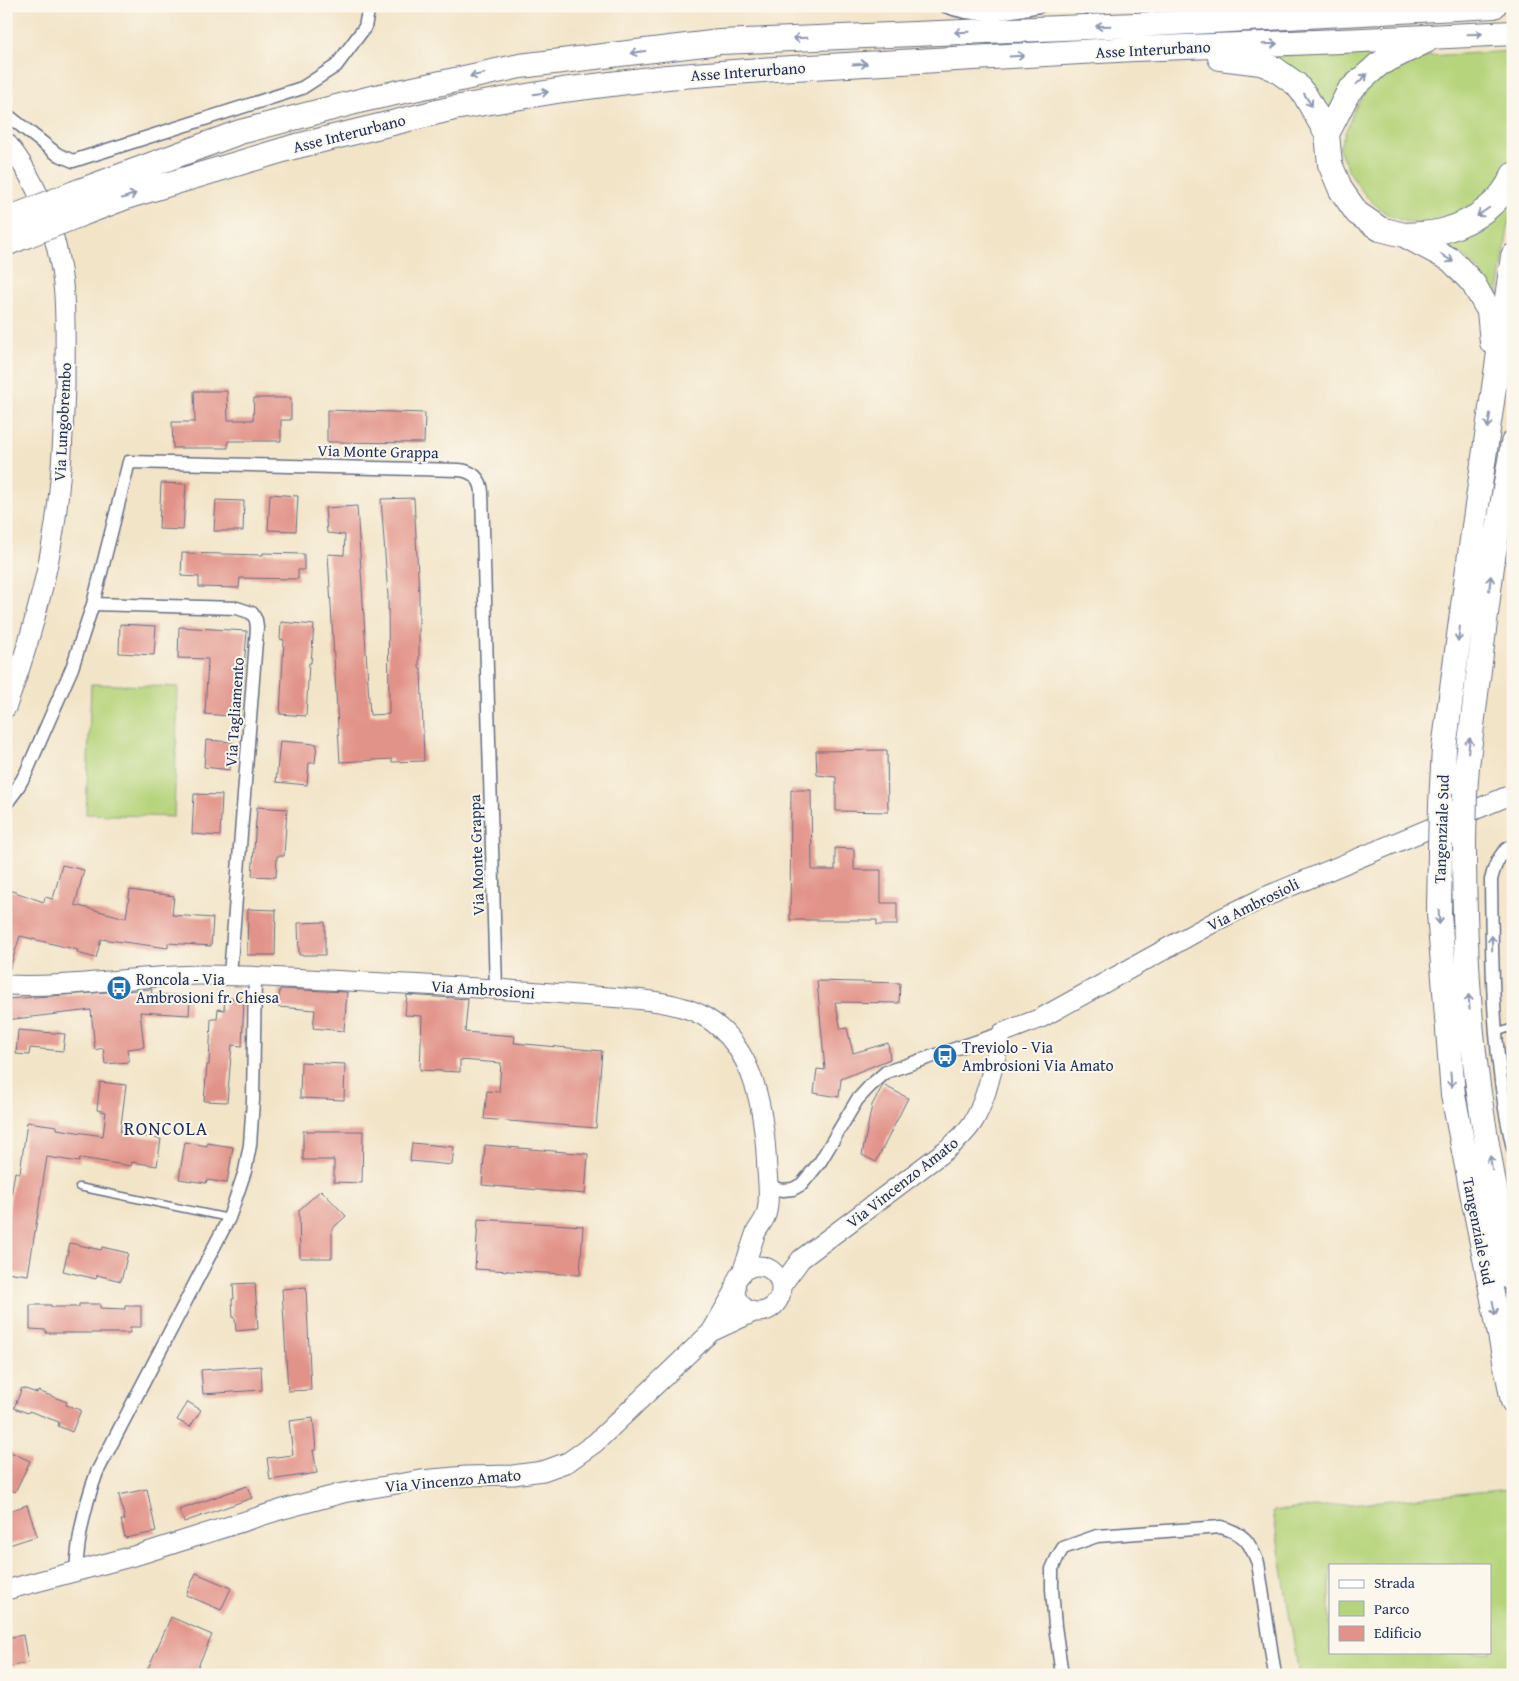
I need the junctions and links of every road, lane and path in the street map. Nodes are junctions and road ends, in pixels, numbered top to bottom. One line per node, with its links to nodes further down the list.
1 (369, 6): 11 (street)
2 (945, 6): 3 (street)
3 (1040, 6)
4 (1258, 6): 7 (highway)
5 (1494, 6): 6 (highway, Asse Interurbano)
6 (1459, 7): 7 (highway, Asse Interurbano)
7 (1135, 25): 15 (highway, Asse Interurbano, one-way to 15)
8 (1513, 32): 9 (highway, Asse Interurbano, one-way to 8)
9 (1436, 36): 10 (highway, Asse Interurbano, one-way to 9); 12 (highway, one-way to 9)
10 (1134, 49): 12 (highway, one-way to 12); 15 (highway, Asse Interurbano, one-way to 10)
11 (6, 114)
12 (1327, 134): 17 (highway)
13 (6, 142): 22 (street, Via Lungobrembo)
14 (1513, 175): 17 (highway, one-way to 17)
15 (80, 202): 16 (highway, Asse Interurbano, bridge)
16 (12, 230)
17 (1404, 235): 19 (highway, one-way to 19)
18 (1513, 256): 19 (highway, Tangenziale Sud)
19 (1496, 373): 47 (highway, Tangenziale Sud, one-way to 47, bridge)
20 (1513, 443): 36 (highway, Tangenziale Sud, one-way to 20, bridge)
21 (93, 604): 24 (street, Via Monte Grappa); 26 (street, Via Tagliamento); 29 (street, Via Monte Grappa)
22 (6, 708)
23 (1513, 794): 31 (street, Via Ambrosioli)
24 (6, 804)
25 (1513, 845): 32 (street, one-way to 25)
26 (230, 976): 27 (street, Via Ambrosioni); 28 (street, Via Ambrosioni)
27 (255, 976): 29 (street, Via Ambrosioni); 37 (street)
28 (6, 985)
29 (496, 989): 34 (street, Via Ambrosioni)
30 (1513, 1027): 32 (lane)
31 (1002, 1033): 34 (street); 40 (street, Via Vincenzo Amato)
32 (1496, 1033): 33 (street)
33 (1513, 1148)
34 (768, 1183): 39 (street, Via Ambrosioni)
35 (78, 1187): 37 (lane)
36 (1497, 1202): 38 (highway); 42 (highway, Tangenziale Sud)
37 (229, 1218): 48 (street)
38 (1513, 1243)
39 (752, 1246): 41 (street); 43 (street, Via Ambrosioni)
40 (801, 1259): 41 (street, Via Vincenzo Amato); 44 (street, Via Vincenzo Amato)
41 (766, 1268): 43 (street); 44 (street)
42 (1513, 1280)
43 (738, 1281): 45 (street); 46 (street, Via Vincenzo Amato)
44 (781, 1286): 45 (street)
45 (754, 1312): 46 (street, Via Vincenzo Amato)
46 (711, 1332): 48 (street, Via Vincenzo Amato)
47 (1513, 1401)
48 (76, 1570): 49 (street, Via Vincenzo Amato)
49 (6, 1590)
50 (1062, 1675): 51 (street)
51 (1275, 1675)

